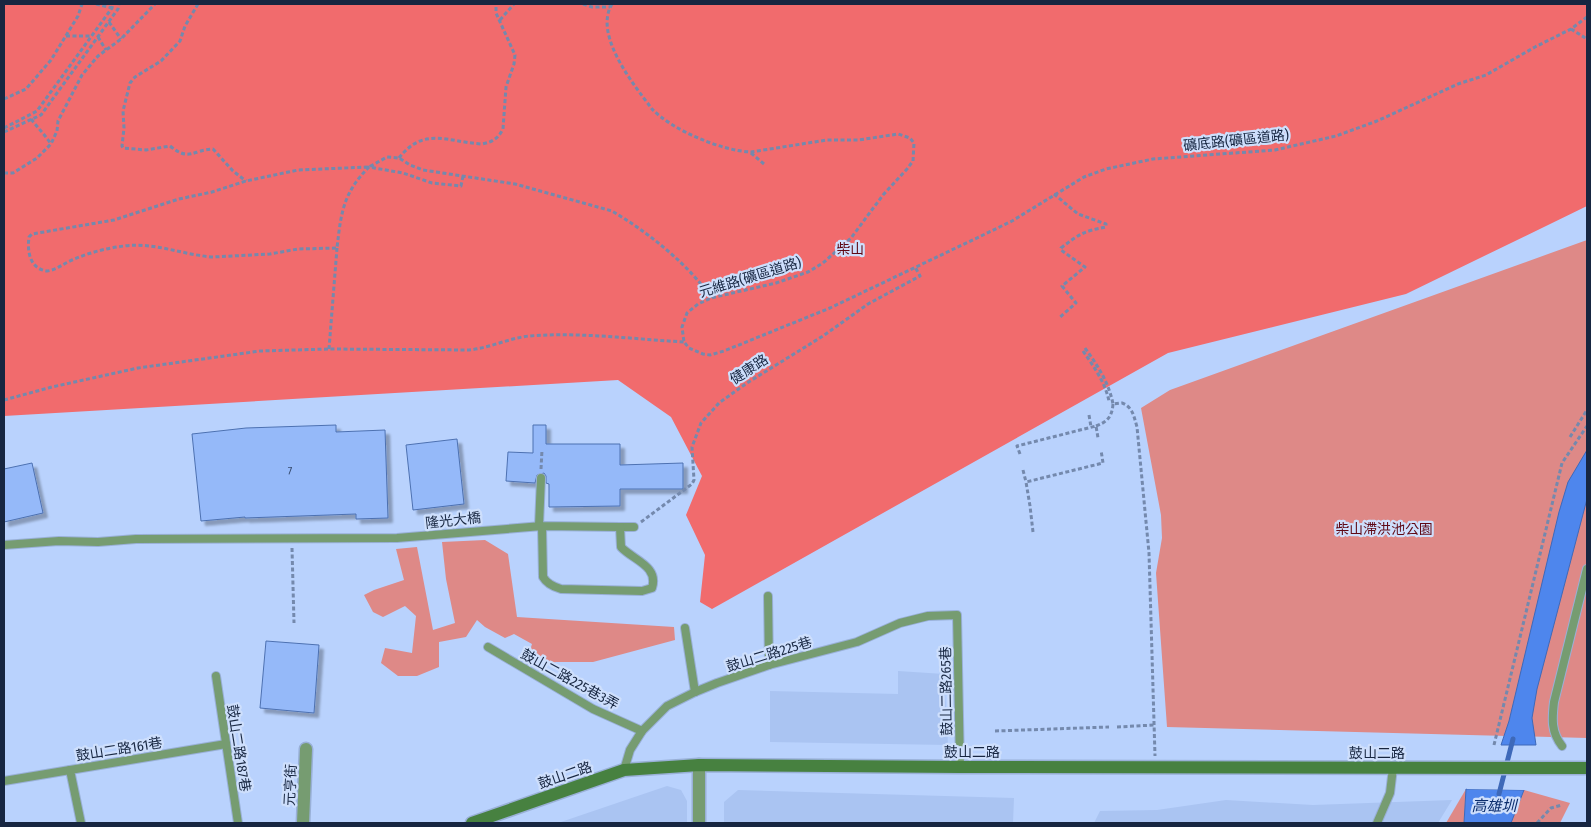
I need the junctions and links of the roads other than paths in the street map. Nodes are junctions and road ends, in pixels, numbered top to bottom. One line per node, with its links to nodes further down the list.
1 (541, 478): 2 (lane)
2 (540, 526): 4 (lane, 隆光大橋); 4 (lane); 5 (lane, 隆光大橋)
3 (634, 526): 4 (lane, 隆光大橋)
4 (620, 527)
5 (4, 546)
6 (1587, 569): 16 (lane)
7 (768, 596): 11 (lane)
8 (957, 615): 11 (lane, 鼓山二路225巷); 19 (lane, 鼓山二路265巷)
9 (685, 628): 13 (lane)
10 (488, 647): 14 (lane, 鼓山二路225巷3弄)
11 (769, 665): 13 (lane, 鼓山二路225巷)
12 (216, 676): 15 (lane, 鼓山二路187巷)
13 (695, 692): 14 (lane, 鼓山二路225巷)
14 (642, 730): 23 (lane, 鼓山二路225巷)
15 (226, 744): 22 (lane, 鼓山二路161巷); 26 (lane, 鼓山二路187巷)
16 (1562, 746)
17 (306, 749): 27 (street, 元亨街)
18 (699, 765): 19 (street, 鼓山二路); 23 (street, 鼓山二路); 29 (street)
19 (960, 767): 20 (street, 鼓山二路)
20 (1393, 768): 21 (street, 鼓山二路); 30 (lane)
21 (1587, 768)
22 (70, 770): 24 (lane); 25 (lane, 鼓山二路161巷)
23 (624, 770): 28 (street, 鼓山二路)
24 (4, 781)
25 (81, 823)
26 (238, 823)
27 (303, 823)
28 (472, 823)
29 (699, 823)
30 (1378, 823)

